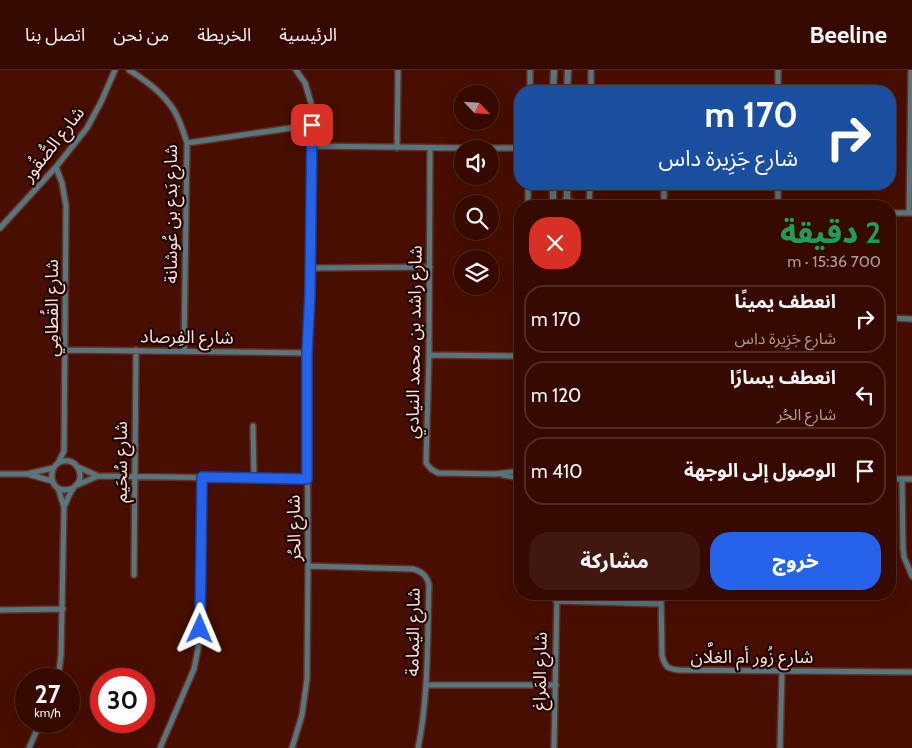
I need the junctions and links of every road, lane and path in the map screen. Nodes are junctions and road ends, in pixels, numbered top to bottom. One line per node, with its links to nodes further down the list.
1 (115, 70): 23 (street, شارع الصُّقُور)
2 (129, 70): 18 (street, شارع بَدع بن عُوشانة)
3 (296, 70): 17 (street, شارع الحُر)
4 (398, 70): 20 (street)
5 (530, 70): 11 (street)
6 (554, 70): 12 (street)
7 (568, 70): 13 (street)
8 (591, 70): 14 (street)
9 (778, 70): 15 (street)
10 (911, 70): 16 (street)
11 (530, 85)
12 (553, 85)
13 (568, 85)
14 (591, 85)
15 (778, 85)
16 (911, 109): 28 (street)
17 (312, 125): 18 (street); 19 (street, شارع الحُر)
18 (187, 142): 36 (street, شارع بَدع بن عُوشانة)
19 (311, 146): 20 (street); 31 (street, شارع الحُر)
20 (397, 148): 21 (street)
21 (430, 148): 22 (street); 30 (street, شارع راشد بن محمد النيادي)
22 (514, 148)
23 (56, 167): 29 (street, شارع الصُّقُور); 34 (street, شارع القُطامِي)
24 (567, 190): 25 (street)
25 (566, 198): 26 (street)
26 (569, 200)
27 (896, 213): 28 (street)
28 (911, 213)
29 (0, 228)
30 (430, 267): 31 (street); 38 (street, شارع راشد بن محمد النيادي)
31 (310, 268): 37 (street, شارع الحُر)
32 (896, 318): 33 (street)
33 (912, 318)
34 (66, 350): 35 (street, شارع الفِرصاد); 41 (street, شارع القُطامِي)
35 (136, 350): 36 (street, شارع الفِرصاد); 51 (street, شارع سُحَيم)
36 (184, 350): 37 (street, شارع الفِرصاد)
37 (307, 353): 55 (street, شارع الحُر)
38 (429, 355): 39 (street); 49 (street, شارع راشد بن محمد النيادي)
39 (514, 356)
40 (253, 426): 54 (street)
41 (64, 451): 42 (street); 43 (street, شارع القُطامِي)
42 (72, 462): 43 (street); 44 (street)
43 (58, 463): 45 (street)
44 (77, 467): 50 (street); 60 (street)
45 (53, 468): 48 (street); 59 (street)
46 (514, 472): 49 (street, شارع راشد بن محمد النيادي)
47 (0, 474): 48 (street)
48 (27, 474): 59 (street)
49 (495, 474): 53 (street, شارع راشد بن محمد النيادي)
50 (98, 476): 51 (street); 60 (street)
51 (135, 476): 52 (street); 64 (street, شارع سُحَيم)
52 (202, 477): 54 (street); 78 (street)
53 (514, 477)
54 (254, 478): 55 (street)
55 (307, 479): 63 (street, شارع الحُر)
56 (896, 479): 57 (street)
57 (902, 479): 58 (street); 65 (street)
58 (912, 479)
59 (52, 481): 61 (street)
60 (75, 486): 61 (street); 62 (street)
61 (58, 488): 62 (street)
62 (64, 507): 69 (street)
63 (308, 566): 75 (street, شارع اليَمامة); 79 (street, شارع الحُر)
64 (134, 575)
65 (912, 576)
66 (661, 600): 68 (street, شارع زُور أم الغلَّان)
67 (556, 602): 68 (street); 74 (street, شارع المَراغ)
68 (661, 604): 72 (street, شارع زُور أم الغلَّان)
69 (63, 609): 70 (street); 71 (street)
70 (0, 610)
71 (59, 668)
72 (782, 671): 73 (street, شارع زُور أم الغلَّان); 82 (street)
73 (912, 672)
74 (556, 685): 75 (street); 81 (street, شارع المَراغ)
75 (426, 686): 80 (street, شارع اليَمامة)
76 (35, 733): 77 (street)
77 (29, 748)
78 (160, 748)
79 (292, 748)
80 (418, 748)
81 (554, 748)
82 (780, 748)

